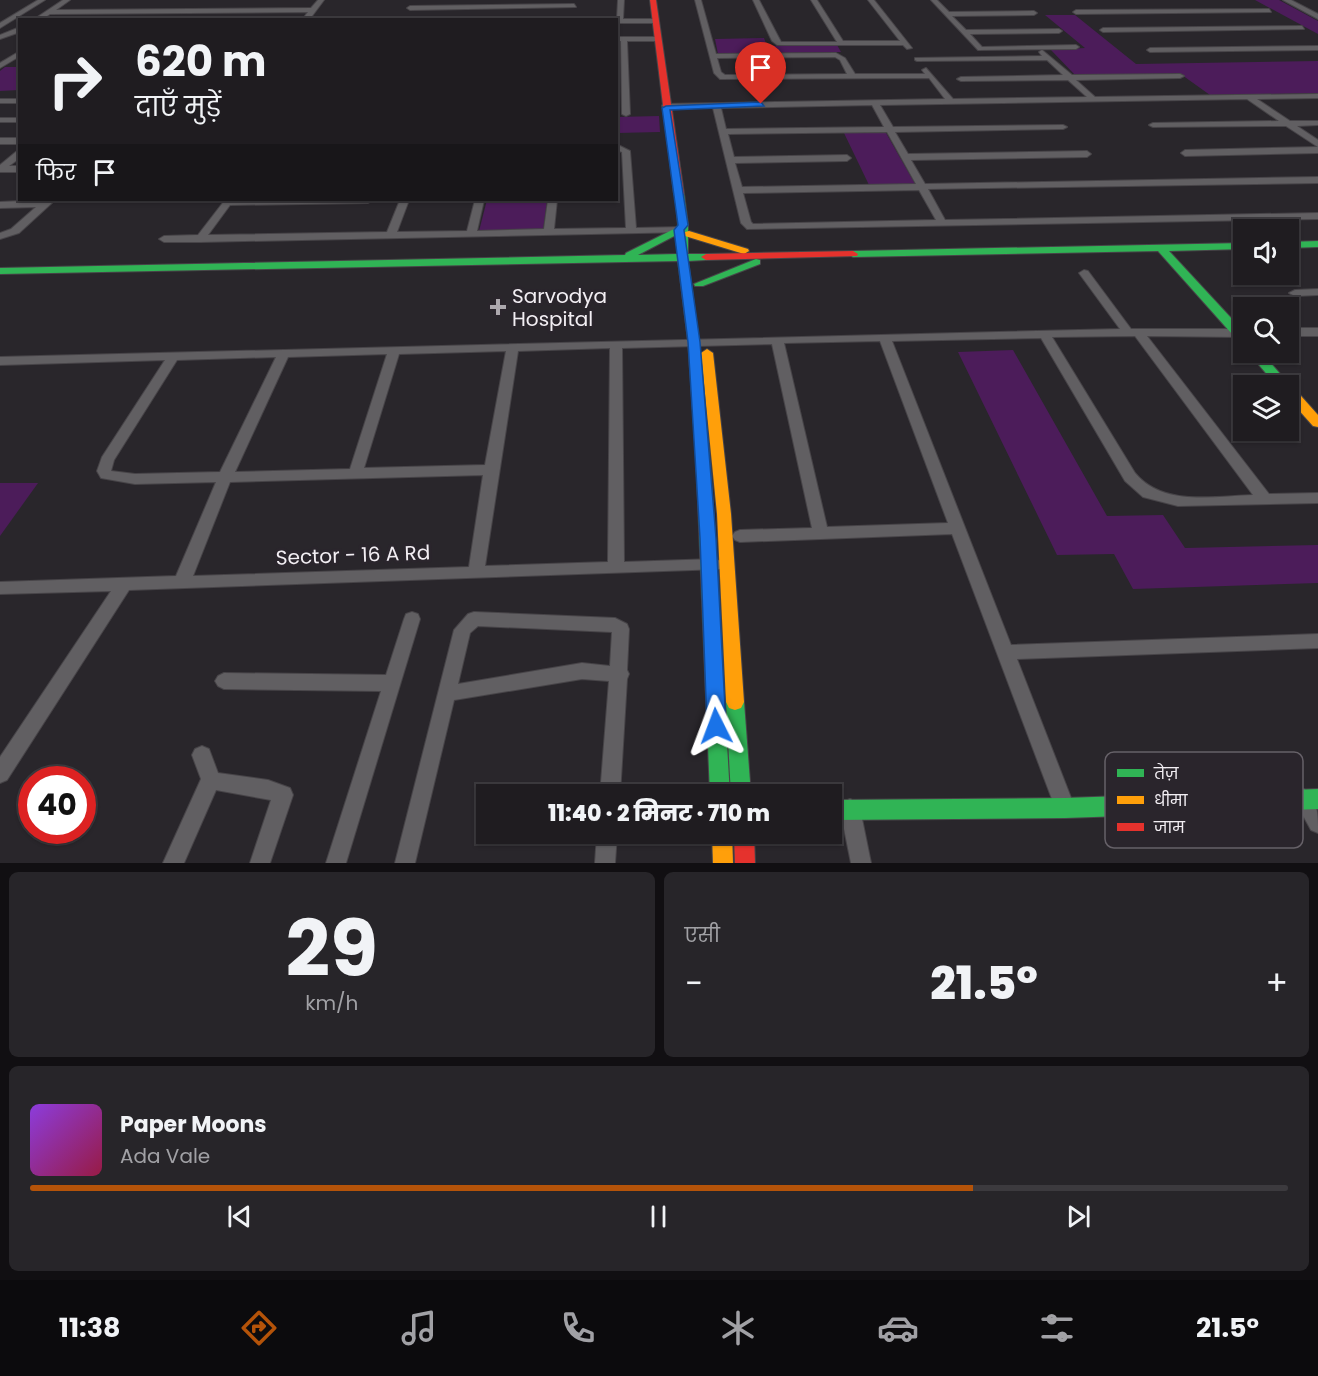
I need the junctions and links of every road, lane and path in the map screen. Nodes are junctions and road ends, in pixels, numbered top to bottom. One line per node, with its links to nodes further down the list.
1 (42, 0): 39 (street)
2 (68, 0): 26 (street)
3 (120, 0): 27 (street)
4 (206, 0): 23 (street)
5 (246, 0): 24 (street)
6 (292, 0): 21 (street)
7 (321, 0): 22 (street)
8 (414, 0): 20 (street)
9 (461, 0): 20 (street)
10 (621, 0): 37 (street)
11 (653, 0): 38 (street)
12 (698, 0): 59 (street)
13 (756, 0): 51 (street)
14 (814, 0): 51 (street)
15 (871, 0): 52 (street)
16 (934, 0): 31 (street)
17 (1155, 0): 29 (street)
18 (1286, 0): 32 (street)
19 (574, 3): 20 (street); 36 (street)
20 (458, 8)
21 (282, 10): 22 (street); 24 (street)
22 (313, 10): 35 (street)
23 (193, 11): 24 (street); 27 (street); 34 (street)
24 (235, 11)
25 (1269, 11): 29 (street)
26 (48, 12): 27 (street); 33 (street)
27 (103, 12)
28 (1076, 12): 29 (street)
29 (1174, 12): 41 (street)
30 (1034, 13): 31 (street)
31 (947, 14): 45 (street)
32 (1318, 17)
33 (39, 18)
34 (185, 18)
35 (307, 18)
36 (573, 18)
37 (618, 21): 38 (street)
38 (655, 21): 49 (street)
39 (0, 26)
40 (1302, 28): 41 (street)
41 (1199, 29): 42 (street); 46 (street)
42 (1103, 30)
43 (18, 31): 47 (street)
44 (1059, 31): 45 (street)
45 (963, 32): 54 (street)
46 (1209, 36)
47 (0, 37)
48 (620, 39): 49 (street); 68 (street)
49 (657, 39): 77 (street)
50 (1219, 42): 55 (street)
51 (841, 43): 52 (street)
52 (905, 43): 61 (street)
53 (1076, 47): 54 (street)
54 (1039, 48): 60 (street)
55 (1229, 48): 56 (street); 57 (street)
56 (1318, 48)
57 (1150, 50)
58 (18, 53): 62 (street)
59 (713, 56): 63 (street); 63 (street)
60 (1048, 58): 61 (street); 66 (street)
61 (917, 59): 64 (street)
62 (0, 66)
63 (852, 76): 64 (street)
64 (930, 76): 74 (street)
65 (1180, 76): 66 (street)
66 (1069, 77): 67 (street); 71 (street)
67 (961, 79)
68 (621, 87): 78 (street)
69 (1318, 96): 70 (street)
70 (1249, 97): 71 (street); 82 (street)
71 (1093, 99): 74 (street)
72 (0, 101): 73 (street)
73 (18, 101)
74 (951, 102): 75 (street)
75 (875, 103): 76 (street); 85 (street)
76 (716, 105): 77 (street); 86 (street)
77 (666, 107): 110 (street)
78 (623, 108)
79 (0, 120): 80 (street)
80 (18, 120)
81 (1318, 123): 82 (street)
82 (1289, 124): 83 (street); 89 (street)
83 (1153, 125)
84 (1063, 127): 85 (street)
85 (889, 129): 86 (street); 95 (street)
86 (722, 132): 97 (street)
87 (0, 141): 88 (street)
88 (18, 141)
89 (1318, 144)
90 (618, 147): 112 (street)
91 (1318, 150): 92 (street)
92 (1185, 153)
93 (1086, 154): 95 (street)
94 (18, 155): 98 (street)
95 (905, 157): 100 (street)
96 (847, 158): 97 (street)
97 (729, 160): 101 (street)
98 (18, 169)
99 (1318, 180): 100 (street)
100 (923, 187): 101 (street); 109 (street)
101 (736, 190): 109 (street)
102 (228, 201): 117 (street)
103 (404, 201): 114 (street)
104 (479, 201): 113 (street)
105 (552, 201): 111 (street)
106 (48, 202): 107 (street); 115 (street)
107 (0, 205)
108 (1318, 216): 109 (street)
109 (942, 223)
110 (685, 230): 112 (street); 124 (street); 125 (street); 126 (street)
111 (549, 231): 112 (street); 113 (street)
112 (631, 231)
113 (471, 233): 114 (street)
114 (391, 234): 117 (street)
115 (0, 236)
116 (164, 239): 117 (street)
117 (200, 239)
118 (1318, 244): 119 (street)
119 (1299, 245)
120 (1233, 249): 122 (street)
121 (1318, 250): 123 (street)
122 (1163, 251): 125 (street); 133 (street)
123 (1299, 251)
124 (625, 258): 126 (street); 127 (street)
125 (758, 259): 126 (street); 130 (street)
126 (689, 261): 129 (street); 130 (street); 141 (street)
127 (0, 271)
128 (1084, 273): 134 (street)
129 (0, 276)
130 (699, 284): 141 (street)
131 (1318, 292): 132 (street)
132 (1295, 293)
133 (1233, 327)
134 (1132, 332): 137 (street); 138 (street); 156 (street)
135 (1299, 332): 136 (street)
136 (1318, 332)
137 (1045, 335): 139 (street); 156 (street)
138 (1233, 336)
139 (885, 338): 140 (street); 157 (street)
140 (777, 340): 141 (street); 158 (street)
141 (700, 342): 142 (street); 160 (street); 161 (street)
142 (616, 344): 143 (street); 162 (street)
143 (513, 347): 144 (street); 152 (street)
144 (394, 351): 145 (street); 153 (street)
145 (284, 353): 146 (street); 154 (street)
146 (173, 357): 147 (street); 154 (street)
147 (0, 361)
148 (1264, 363): 149 (street)
149 (1274, 375)
150 (1299, 402): 151 (street)
151 (1318, 423)
152 (490, 470): 153 (street); 163 (street)
153 (356, 472): 154 (street)
154 (225, 477): 164 (street)
155 (1318, 498): 156 (street)
156 (1265, 501)
157 (956, 528): 158 (street); 169 (street)
158 (820, 531): 159 (street)
159 (740, 536)
160 (708, 564): 161 (street, Sector - 16 A Rd); 162 (street, Sector - 16 A Rd); 178 (street)
161 (726, 565): 179 (street)
162 (616, 567): 163 (street, Sector - 16 A Rd)
163 (476, 572): 164 (street, Sector - 16 A Rd)
164 (182, 582): 165 (street, Sector - 16 A Rd)
165 (124, 584): 166 (street, Sector - 16 A Rd); 175 (street)
166 (0, 588)
167 (412, 619): 172 (street)
168 (1318, 641): 169 (street)
169 (1005, 652): 182 (street)
170 (620, 674): 173 (street); 173 (street); 177 (street)
171 (224, 681): 172 (street)
172 (392, 683): 191 (street)
173 (448, 693): 192 (street)
174 (202, 755): 176 (street)
175 (0, 774)
176 (211, 779): 189 (street); 190 (street)
177 (611, 784)
178 (719, 784)
179 (740, 784)
180 (1311, 799): 185 (street)
181 (1105, 807): 182 (street)
182 (1065, 808): 183 (street)
183 (842, 809)
184 (842, 814): 196 (street)
185 (1318, 823)
186 (606, 844): 193 (street)
187 (722, 844): 194 (street)
188 (744, 844): 195 (street)
189 (173, 863)
190 (260, 863)
191 (336, 863)
192 (405, 863)
193 (605, 863)
194 (723, 863)
195 (745, 863)
196 (861, 863)

